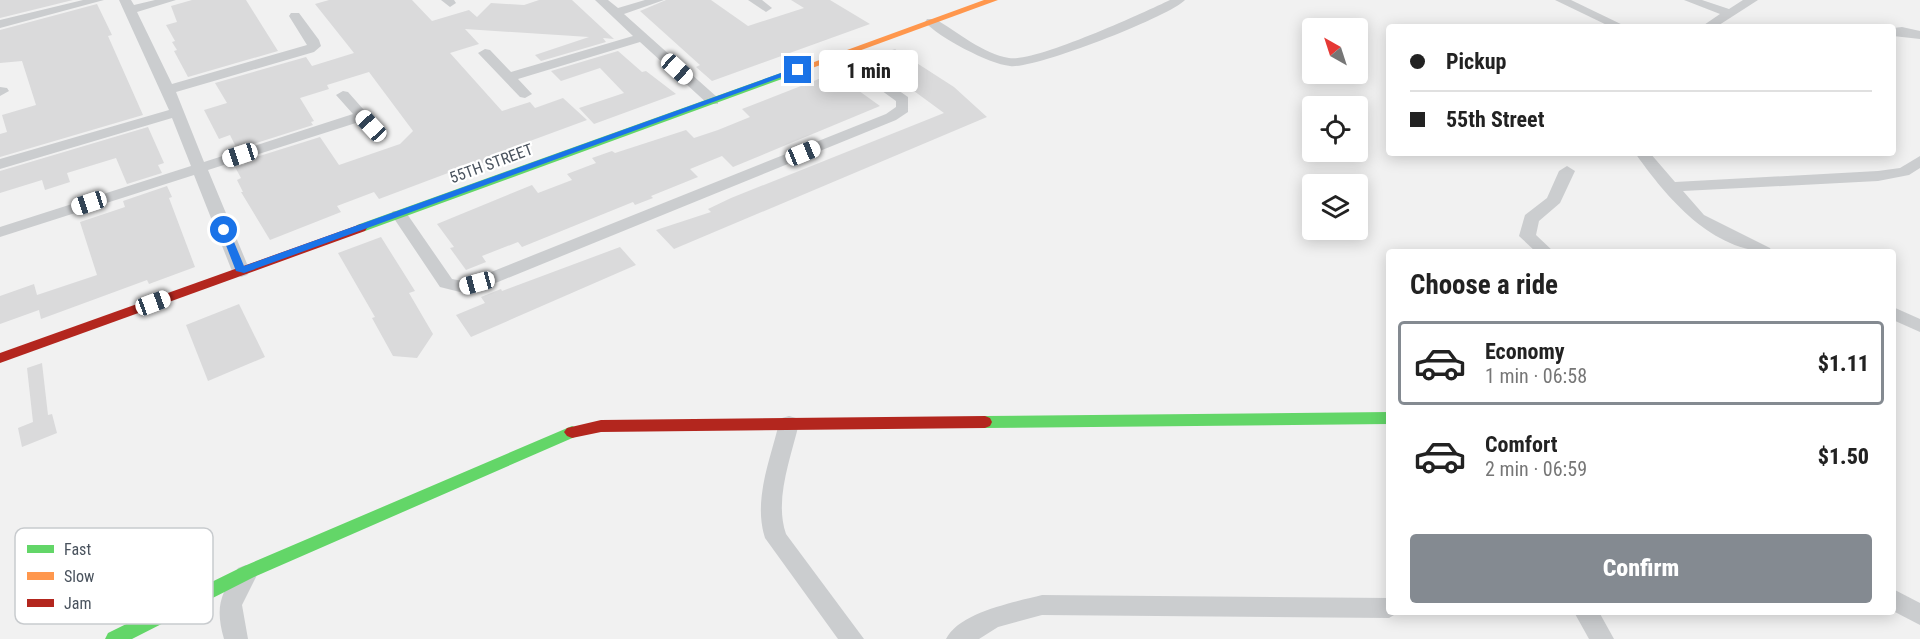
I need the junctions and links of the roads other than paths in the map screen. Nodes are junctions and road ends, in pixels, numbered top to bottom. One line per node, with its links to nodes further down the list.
1 (98, 0): 17 (street)
2 (170, 0): 11 (street)
3 (601, 0): 13 (street)
4 (658, 0): 13 (street)
5 (754, 0): 12 (street)
6 (993, 0): 16 (street, 55TH STREET)
7 (1179, 0): 16 (street)
8 (1561, 0): 18 (street)
9 (1690, 0): 14 (street)
10 (1752, 0): 14 (street)
11 (127, 5): 26 (street)
12 (765, 8)
13 (616, 13): 22 (street)
14 (1730, 13): 19 (street)
15 (295, 16): 26 (street)
16 (931, 21): 24 (street, 55TH STREET)
17 (0, 24)
18 (1614, 24)
19 (1712, 24)
20 (1896, 32): 21 (street)
21 (1920, 35)
22 (642, 37): 25 (street); 29 (street)
23 (485, 53): 25 (street)
24 (840, 54): 29 (street, 55TH STREET); 39 (street)
25 (510, 77): 28 (street)
26 (168, 90): 30 (street)
27 (343, 94): 31 (street)
28 (525, 94)
29 (713, 101): 39 (street, 55TH STREET)
30 (176, 112): 35 (street); 36 (street)
31 (362, 116): 32 (street); 36 (street)
32 (380, 135)
33 (1644, 156): 38 (street)
34 (1920, 160): 38 (street)
35 (0, 164)
36 (200, 168): 40 (street); 43 (street)
37 (1567, 171): 41 (street)
38 (1670, 187): 42 (street)
39 (399, 214): 43 (street, 55TH STREET)
40 (0, 232)
41 (1542, 249)
42 (1758, 249)
43 (241, 271): 46 (street, 55TH STREET)
44 (1896, 314): 45 (street)
45 (1920, 326)
46 (0, 358)
47 (1386, 418): 48 (street)
48 (789, 423): 49 (street); 58 (street)
49 (248, 572): 50 (street); 57 (street)
50 (213, 590)
51 (1896, 601): 54 (street)
52 (1386, 608): 59 (street)
53 (1588, 615): 60 (street)
54 (1920, 615)
55 (144, 624): 56 (street)
56 (114, 639)
57 (236, 639)
58 (852, 639)
59 (958, 639)
60 (1602, 639)

